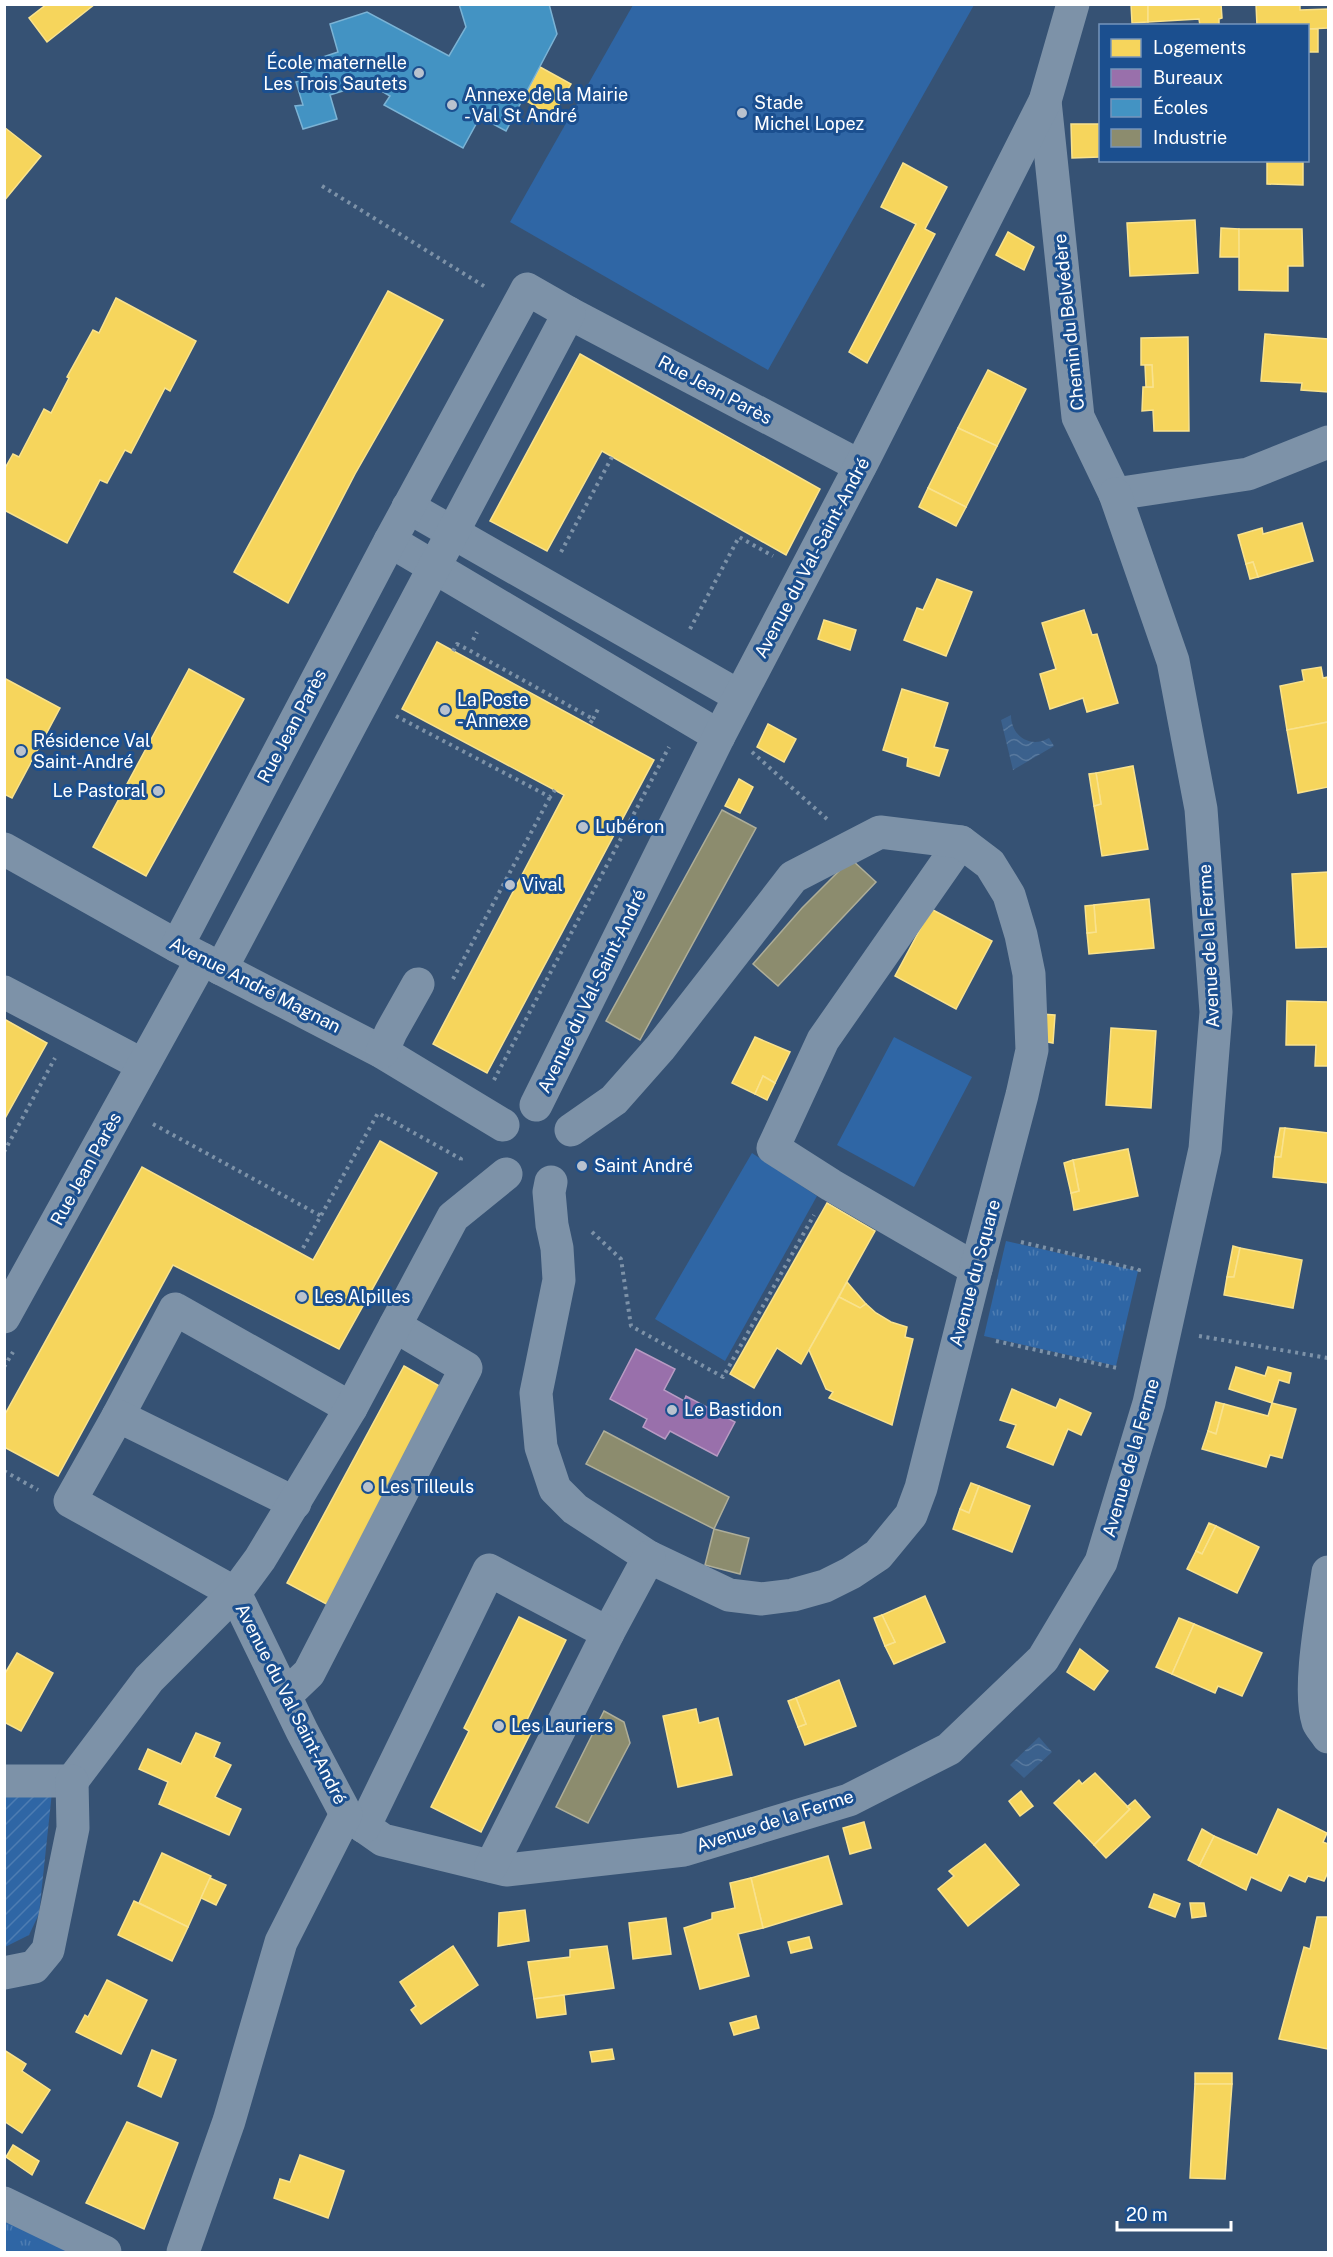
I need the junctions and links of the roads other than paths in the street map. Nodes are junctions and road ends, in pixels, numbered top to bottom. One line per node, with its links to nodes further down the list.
1 (1073, 4): 2 (street, Avenue du Val-Saint-André)
2 (1045, 101): 5 (street, Avenue du Val-Saint-André); 6 (street, Chemin du Belvédère)
3 (569, 313): 5 (street, Rue Jean Parès); 7 (street, Rue Jean Parès); 8 (street, Rue Jean Parès)
4 (1328, 444): 6 (street)
5 (860, 466): 11 (street, Avenue du Val-Saint-André)
6 (1115, 495): 40 (street, Avenue de la Ferme)
7 (408, 507): 8 (street); 9 (street, Rue Jean Parès)
8 (452, 532): 10 (street, Rue Jean Parès); 11 (street)
9 (390, 541): 10 (street); 15 (street, Rue Jean Parès)
10 (434, 567): 12 (street); 15 (street, Rue Jean Parès)
11 (740, 696): 12 (street, Avenue du Val-Saint-André)
12 (719, 736): 20 (street, Avenue du Val-Saint-André)
13 (961, 842): 22 (street); 25 (street, Avenue du Square); 25 (street)
14 (4, 849): 15 (street, Avenue André Magnan)
15 (200, 958): 18 (street, Avenue André Magnan); 19 (street, Rue Jean Parès)
16 (434, 985): 18 (street)
17 (4, 992): 19 (street)
18 (382, 1052): 21 (street, Avenue André Magnan)
19 (143, 1065): 26 (street, Rue Jean Parès)
20 (536, 1105): 21 (street); 22 (street)
21 (503, 1125): 23 (street)
22 (571, 1130): 24 (street)
23 (506, 1174): 24 (street); 27 (street, Avenue du Val Saint-André)
24 (551, 1182): 31 (street, Avenue du Square)
25 (976, 1269): 31 (street, Avenue du Square)
26 (4, 1317)
27 (395, 1326): 28 (street, Avenue du Val Saint-André); 35 (street)
28 (351, 1408): 29 (street); 30 (street, Avenue du Val Saint-André)
29 (118, 1416): 30 (street); 33 (street)
30 (295, 1503): 33 (street, Avenue du Val Saint-André)
31 (649, 1557): 34 (street)
32 (1329, 1572): 36 (street)
33 (235, 1593): 35 (street, Avenue du Val Saint-André); 38 (street)
34 (608, 1633): 39 (street); 40 (street)
35 (286, 1695): 39 (street, Avenue du Val Saint-André)
36 (1329, 1737)
37 (4, 1781): 38 (street)
38 (72, 1781): 41 (street)
39 (355, 1820): 40 (street, Avenue de la Ferme); 44 (street, Avenue du Val Saint-André)
40 (491, 1866)
41 (4, 1973)
42 (4, 2203): 43 (street)
43 (105, 2253)
44 (183, 2253)

